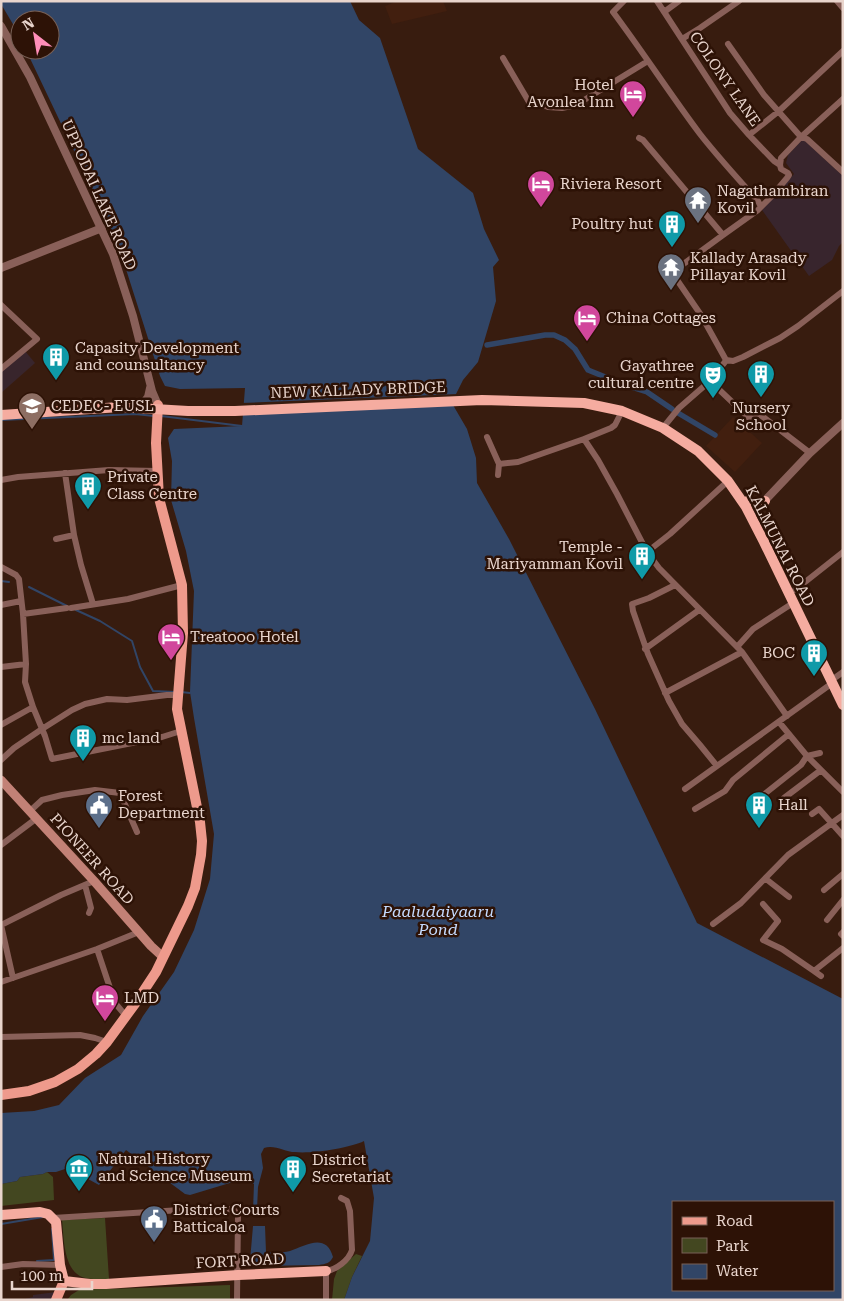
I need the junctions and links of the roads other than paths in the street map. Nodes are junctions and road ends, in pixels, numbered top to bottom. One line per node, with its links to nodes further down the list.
1 (624, 1): 13 (street)
2 (657, 1): 7 (street, COLONY LANE)
3 (679, 1): 7 (street)
4 (739, 1): 9 (street)
5 (837, 1): 6 (street)
6 (843, 8)
7 (664, 12): 9 (street, COLONY LANE)
8 (1, 26): 22 (street, UPPODAI LAKE ROAD)
9 (682, 39): 16 (street, COLONY LANE)
10 (728, 44): 15 (street)
11 (843, 51): 15 (street)
12 (503, 58): 13 (street)
13 (648, 61): 21 (street)
14 (843, 100): 17 (street)
15 (779, 111): 16 (street); 17 (street)
16 (749, 135): 19 (street, COLONY LANE)
17 (800, 137): 19 (street); 20 (street)
18 (639, 138): 23 (street)
19 (780, 165): 21 (street)
20 (843, 172)
21 (761, 207): 23 (street)
22 (102, 228): 24 (street); 30 (street, UPPODAI LAKE ROAD)
23 (722, 235): 27 (street)
24 (1, 268)
25 (843, 291): 27 (street)
26 (1, 305): 28 (street)
27 (726, 360): 29 (street)
28 (1, 369)
29 (710, 381): 38 (street); 41 (street)
30 (150, 383): 32 (street); 34 (street, UPPODAI LAKE ROAD)
31 (482, 398): 34 (highway, NEW KALLADY BRIDGE); 35 (highway, KALMUNAI ROAD); 38 (highway, KALMUNAI ROAD)
32 (142, 405): 33 (highway); 34 (highway)
33 (1, 408)
34 (161, 408): 36 (highway); 43 (main road)
35 (622, 411): 38 (highway, KALMUNAI ROAD); 40 (street)
36 (1, 415)
37 (843, 423): 41 (street)
38 (665, 426): 47 (highway, KALMUNAI ROAD); 48 (highway, KALMUNAI ROAD)
39 (487, 437): 42 (street)
40 (584, 439): 42 (street); 53 (street)
41 (810, 454): 49 (street)
42 (499, 464): 45 (street)
43 (157, 471): 44 (street); 56 (main road)
44 (65, 473): 46 (street); 51 (street)
45 (498, 475)
46 (1, 480)
47 (728, 481): 53 (street); 60 (highway, KALMUNAI ROAD)
48 (749, 500): 49 (highway); 50 (highway, KALMUNAI ROAD)
49 (765, 501): 50 (street)
50 (755, 512): 58 (highway, KALMUNAI ROAD)
51 (74, 535): 52 (street); 61 (street)
52 (56, 539)
53 (647, 552): 57 (street)
54 (843, 552): 58 (street)
55 (1, 567): 59 (street)
56 (182, 585): 61 (street); 72 (main road)
57 (675, 585): 63 (street); 65 (street)
58 (795, 590): 69 (highway, KALMUNAI ROAD)
59 (21, 601): 62 (street); 64 (street)
60 (793, 603): 66 (street); 69 (highway, KALMUNAI ROAD)
61 (93, 604): 64 (street)
62 (1, 606)
63 (700, 610): 65 (street); 66 (street)
64 (23, 614): 67 (street)
65 (645, 649): 71 (street)
66 (739, 650): 71 (street); 75 (street)
67 (26, 664): 68 (street); 74 (street)
68 (1, 667)
69 (837, 678): 70 (highway, KALMUNAI ROAD); 73 (highway, KALMUNAI ROAD); 75 (street)
70 (843, 691)
71 (665, 693): 84 (street)
72 (178, 695): 78 (street); 79 (main road)
73 (843, 705)
74 (32, 707): 77 (street); 78 (street)
75 (787, 716): 76 (street)
76 (779, 722): 80 (street); 84 (street)
77 (1, 725)
78 (42, 729): 79 (street); 83 (street)
79 (181, 732): 114 (main road)
80 (789, 734): 82 (street); 91 (street)
81 (820, 753): 82 (street)
82 (806, 756): 85 (street); 90 (street)
83 (1, 760)
84 (717, 766): 87 (street)
85 (821, 770): 88 (street); 89 (street)
86 (1, 780): 93 (main road, PIONEER ROAD)
87 (684, 789)
88 (843, 792)
89 (784, 798)
90 (757, 800)
91 (695, 809)
92 (812, 814): 95 (street)
93 (33, 815): 96 (street); 98 (street); 101 (main road, PIONEER ROAD)
94 (843, 815): 95 (street)
95 (831, 823): 97 (street); 100 (street)
96 (137, 832)
97 (843, 836)
98 (1, 845)
99 (843, 874): 103 (street)
100 (766, 880): 104 (street); 109 (street)
101 (94, 881): 102 (street); 111 (main road, PIONEER ROAD)
102 (85, 885): 107 (street); 110 (street)
103 (824, 890)
104 (789, 897)
105 (843, 900): 108 (street)
106 (763, 904): 115 (street)
107 (90, 913)
108 (827, 920)
109 (713, 924)
110 (1, 925): 117 (street)
111 (139, 932): 113 (street); 114 (main road, PIONEER ROAD)
112 (843, 948): 115 (street)
113 (97, 949): 117 (street); 119 (street)
114 (163, 957): 119 (main road)
115 (814, 971): 116 (street)
116 (821, 976)
117 (13, 978): 118 (street)
118 (1, 982)
119 (126, 1016): 121 (main road)
120 (1, 1037): 121 (street)
121 (107, 1042): 122 (main road)
122 (1, 1095)
123 (341, 1198): 128 (street, FORT ROAD)
124 (1, 1215): 125 (highway)
125 (53, 1218): 126 (highway); 129 (street)
126 (60, 1265): 127 (street); 130 (highway)
127 (1, 1267)
128 (326, 1271): 129 (highway, FORT ROAD); 133 (street)
129 (238, 1275): 130 (highway, FORT ROAD); 132 (street)
130 (64, 1281): 131 (main road)
131 (56, 1300)
132 (237, 1300)
133 (326, 1300)

